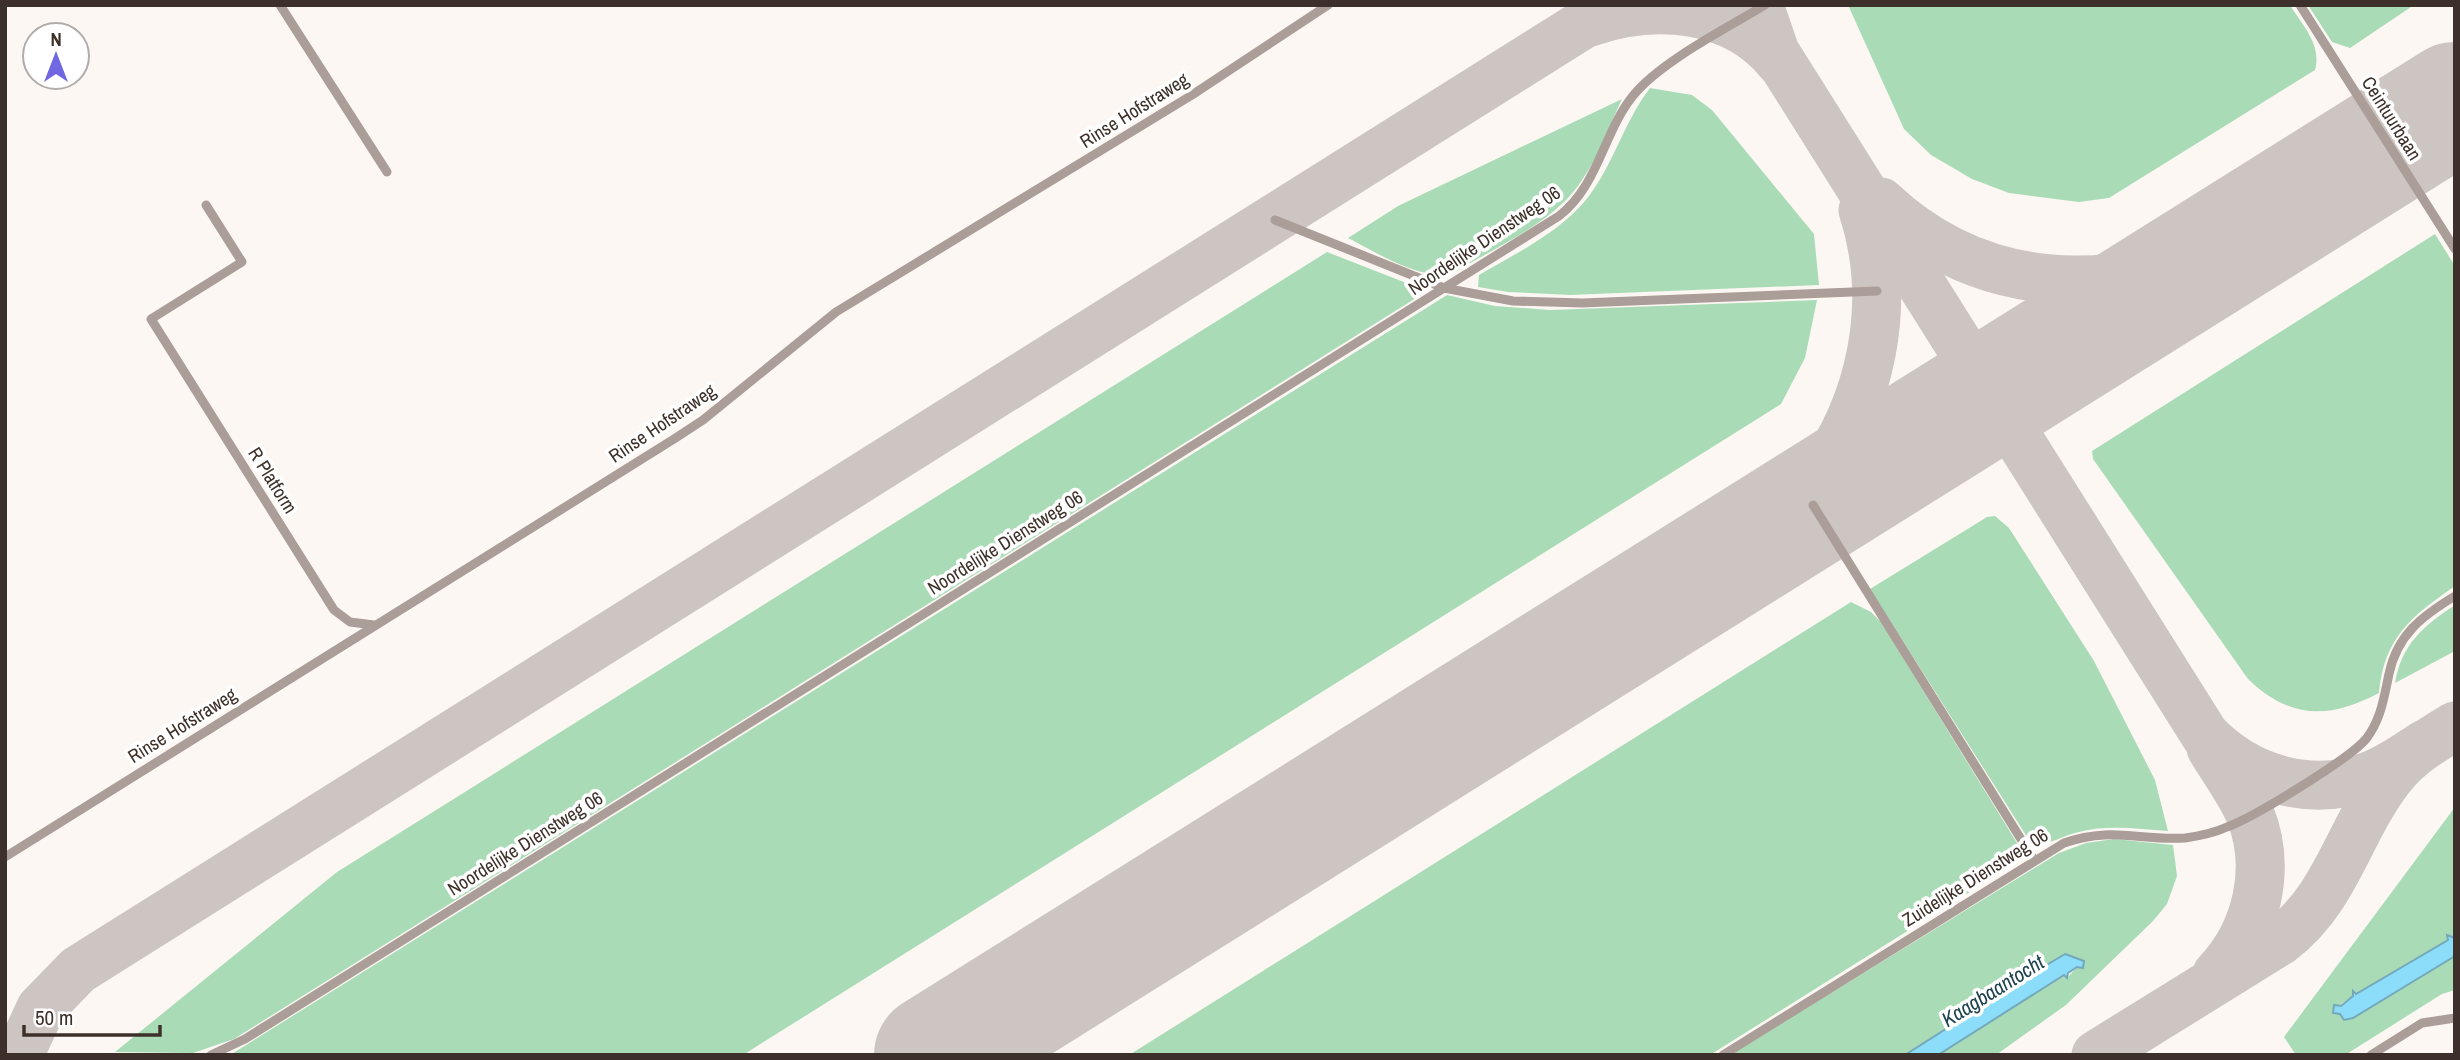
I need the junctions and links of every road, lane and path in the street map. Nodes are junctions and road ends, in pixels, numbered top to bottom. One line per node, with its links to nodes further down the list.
1 (280, 5): 5 (lane)
2 (1328, 5): 13 (lane, Rinse Hofstraweg)
3 (1765, 5): 9 (lane, Noordelijke Dienstweg 06)
4 (2301, 5): 8 (lane, Ceintuurbaan)
5 (387, 172)
6 (206, 205): 13 (lane, R Platform)
7 (1275, 220): 9 (lane)
8 (2455, 249)
9 (1444, 288): 10 (lane); 17 (lane, Noordelijke Dienstweg 06)
10 (1877, 291)
11 (1813, 505): 15 (lane)
12 (2455, 596): 15 (lane, Zuidelijke Dienstweg 06)
13 (386, 620): 14 (lane, Rinse Hofstraweg)
14 (5, 857)
15 (2034, 860): 18 (lane, Zuidelijke Dienstweg 06)
16 (2455, 1018): 19 (lane)
17 (211, 1055)
18 (1723, 1055)
19 (2371, 1055)

